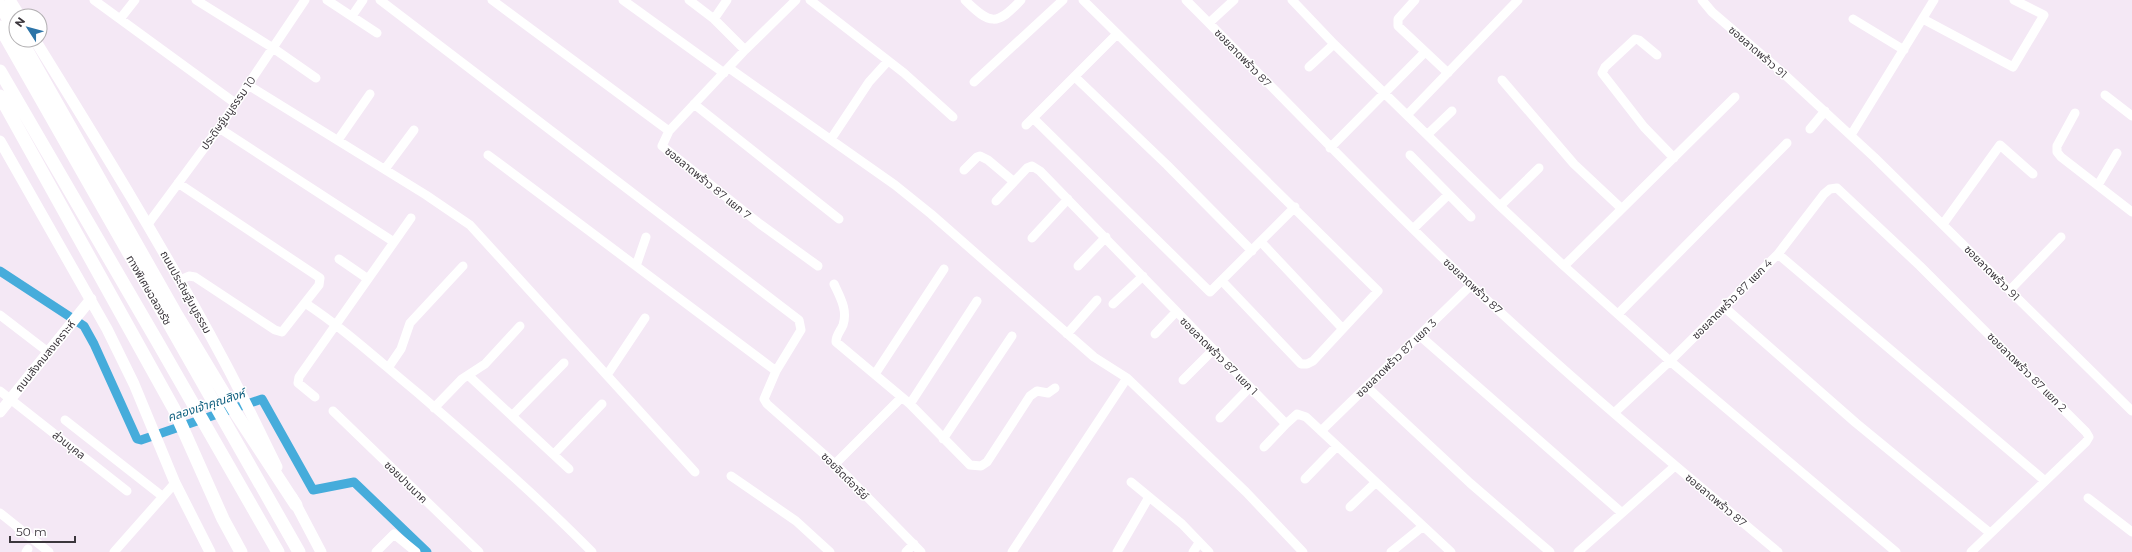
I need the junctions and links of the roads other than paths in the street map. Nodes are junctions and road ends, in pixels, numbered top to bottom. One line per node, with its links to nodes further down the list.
1 (94, 0): 30 (street)
2 (135, 0): 30 (street)
3 (196, 0): 40 (street)
4 (305, 0): 40 (street, ประดิษฐ์มนูธรรม 10)
5 (327, 0): 27 (street)
6 (364, 0): 27 (street)
7 (380, 0): 150 (street)
8 (492, 0): 73 (street)
9 (623, 0): 48 (street)
10 (689, 0): 28 (street)
11 (727, 0): 28 (street)
12 (796, 0): 41 (street, ซอยลาดพร้าว 87 แยก 7)
13 (810, 0): 45 (street)
14 (965, 0): 15 (street)
15 (1021, 0)
16 (1062, 0): 53 (street)
17 (1083, 0): 36 (street)
18 (1186, 0): 33 (street, ซอยลาดพร้าว 87)
19 (1234, 0): 33 (street)
20 (1292, 0): 37 (street)
21 (1415, 0): 43 (street)
22 (1518, 0): 49 (street)
23 (1702, 0): 63 (street, ซอยลาดพร้าว 91)
24 (1934, 0): 31 (street)
25 (2014, 0): 31 (street)
26 (0, 6): 29 (highway)
27 (352, 16): 35 (street)
28 (714, 18): 41 (street)
29 (8, 19)
30 (120, 19): 60 (street)
31 (1922, 19): 42 (street)
32 (1853, 20): 42 (street)
33 (1210, 23): 80 (street, ซอยลาดพร้าว 87)
34 (0, 27): 208 (highway, ทางพิเศษฉลองรัช)
35 (377, 33)
36 (1117, 34): 50 (street); 97 (street)
37 (1334, 44): 46 (street); 55 (street)
38 (26, 48): 169 (highway)
39 (40, 48): 103 (main road, ถนนประดิษฐ์มนูธรรม)
40 (273, 48): 51 (street); 54 (street, ประดิษฐ์มนูธรรม 10)
41 (745, 50): 48 (street, ซอยลาดพร้าว 87 แยก 7)
42 (1904, 50): 75 (street)
43 (1425, 52): 49 (street); 55 (street)
44 (1657, 55): 84 (street)
45 (888, 61): 67 (street); 76 (street)
46 (1309, 66)
47 (0, 71): 207 (highway, ทางพิเศษฉลองรัช)
48 (727, 71): 61 (street, ซอยลาดพร้าว 87 แยก 7); 76 (street)
49 (1448, 73): 65 (street)
50 (1075, 77): 68 (street); 112 (street)
51 (316, 78)
52 (1502, 80): 98 (street)
53 (974, 82)
54 (248, 84): 60 (street, ประดิษฐ์มนูธรรม 10); 77 (street)
55 (1386, 93): 65 (street); 80 (street)
56 (370, 94): 77 (street)
57 (2105, 95): 66 (street)
58 (0, 96): 206 (highway)
59 (1735, 97): 84 (street)
60 (235, 103): 70 (street, ประดิษฐ์มนูธรรม 10)
61 (694, 104): 73 (street, ซอยลาดพร้าว 87 แยก 7); 102 (street)
62 (1452, 111): 74 (street)
63 (1825, 112): 71 (street); 75 (street, ซอยลาดพร้าว 91)
64 (2075, 113): 91 (street)
65 (1408, 114): 74 (street)
66 (2132, 116)
67 (954, 117)
68 (1033, 118): 69 (street); 124 (street)
69 (1026, 125)
70 (219, 128): 90 (street, ประดิษฐ์มนูธรรม 10); 110 (street)
71 (1810, 129)
72 (414, 130): 86 (street)
73 (669, 131): 117 (street, ซอยลาดพร้าว 87 แยก 7)
74 (1428, 134): 96 (street)
75 (1851, 135): 104 (street, ซอยลาดพร้าว 91)
76 (830, 139): 141 (street)
77 (338, 140): 86 (street)
78 (0, 141): 128 (main road)
79 (1787, 143): 135 (street)
80 (1330, 148): 105 (street, ซอยลาดพร้าว 87)
81 (2116, 153): 91 (street)
82 (488, 155): 116 (street)
83 (1410, 155): 92 (street)
84 (1674, 158): 98 (street)
85 (1539, 168): 96 (street)
86 (385, 169): 153 (street)
87 (964, 170): 89 (street)
88 (2033, 174): 104 (street)
89 (1013, 181): 94 (street, ซอยลาดพร้าว 87 แยก 1); 95 (street, ซอยลาดพร้าว 87 แยก 1)
90 (178, 183): 103 (street, ประดิษฐ์มนูธรรม 10); 131 (street)
91 (2098, 185): 99 (street)
92 (1448, 195): 100 (street); 105 (street)
93 (1845, 195): 113 (street, ซอยลาดพร้าว 87 แยก 4); 186 (street, ซอยลาดพร้าว 87 แยก 2)
94 (1068, 199): 107 (street, ซอยลาดพร้าว 87 แยก 1); 109 (street)
95 (996, 201)
96 (1500, 206): 119 (street)
97 (1295, 207): 111 (street); 140 (street)
98 (1622, 209): 119 (street)
99 (2132, 212)
100 (1471, 217)
101 (411, 218): 110 (street)
102 (839, 219)
103 (148, 224): 123 (main road, ถนนประดิษฐ์มนูธรรม)
104 (1943, 224): 127 (street, ซอยลาดพร้าว 91)
105 (1413, 229): 126 (street, ซอยลาดพร้าว 87)
106 (646, 237): 116 (street)
107 (1106, 237): 118 (street); 121 (street, ซอยลาดพร้าว 87 แยก 1)
108 (2061, 237): 127 (street)
109 (1032, 238)
110 (394, 242): 122 (street)
111 (1261, 242): 112 (street); 140 (street)
112 (1252, 251): 124 (street)
113 (1778, 254): 133 (street, ซอยลาดพร้าว 87 แยก 4); 186 (street)
114 (339, 259): 122 (street)
115 (462, 266): 149 (street)
116 (636, 266): 150 (street)
117 (818, 266)
118 (1078, 266)
119 (1564, 266): 135 (street)
120 (944, 269): 151 (street)
121 (1143, 276): 132 (street); 134 (street, ซอยลาดพร้าว 87 แยก 1)
122 (368, 279): 138 (street)
123 (180, 280): 131 (street); 169 (main road, ถนนประดิษฐ์มนูธรรม)
124 (1222, 281): 140 (street)
125 (834, 284): 151 (street)
126 (1471, 285): 143 (street, ซอยลาดพร้าว 87 แยก 3); 170 (street, ซอยลาดพร้าว 87)
127 (2010, 290): 167 (street, ซอยลาดพร้าว 91)
128 (91, 299): 146 (main road, ถนนสังคมสงเคราะห์); 188 (main road)
129 (1097, 300): 141 (street)
130 (977, 301): 164 (street)
131 (305, 303): 138 (street)
132 (1113, 304)
133 (1724, 307): 147 (street, ซอยลาดพร้าว 87 แยก 4); 200 (street)
134 (1176, 312): 142 (street); 145 (street, ซอยลาดพร้าว 87 แยก 1)
135 (1618, 314): 147 (street)
136 (0, 315): 146 (street)
137 (646, 318): 153 (street)
138 (337, 324): 149 (street); 160 (street)
139 (520, 326): 152 (street)
140 (1342, 328)
141 (1067, 334): 154 (street)
142 (1155, 334)
143 (1419, 335): 157 (street, ซอยลาดพร้าว 87 แยก 3); 197 (street)
144 (1012, 336): 176 (street)
145 (1213, 350): 155 (street); 156 (street, ซอยลาดพร้าว 87 แยก 1)
146 (48, 352): 162 (main road, ถนนสังคมสงเคราะห์)
147 (1670, 360): 170 (street, ซอยลาดพร้าว 87 แยก 4); 227 (street)
148 (564, 363): 171 (street)
149 (388, 368): 165 (street)
150 (776, 371): 180 (street, ซอยจิตต์อารีย์)
151 (875, 374): 161 (street)
152 (468, 375): 165 (street); 171 (street)
153 (607, 375): 183 (street)
154 (1127, 378): 217 (street); 221 (street)
155 (1183, 380)
156 (1250, 387): 172 (street); 174 (street, ซอยลาดพร้าว 87 แยก 1)
157 (1367, 387): 175 (street, ซอยลาดพร้าว 87 แยก 3); 224 (street)
158 (1055, 388): 176 (street)
159 (0, 391): 162 (street, ส่วนบุคล)
160 (315, 397)
161 (901, 398): 164 (street); 180 (street)
162 (10, 399): 168 (main road, ถนนสังคมสงเคราะห์); 190 (street, ส่วนบุคล)
163 (602, 404): 179 (street)
164 (910, 404): 176 (street)
165 (434, 408): 213 (street)
166 (333, 411): 212 (street, ซอยปานนาค)
167 (2132, 411)
168 (0, 412)
169 (243, 413): 194 (highway)
170 (1614, 413): 181 (street, ซอยลาดพร้าว 87)
171 (512, 416): 179 (street)
172 (1220, 418)
173 (65, 420): 191 (street)
174 (1286, 424): 175 (street); 178 (street)
175 (1321, 431): 177 (street)
176 (943, 439)
177 (1337, 446): 185 (street); 189 (street)
178 (1264, 447)
179 (554, 454): 182 (street)
180 (835, 464): 202 (street, ซอยจิตต์อารีย์)
181 (1675, 466): 197 (street); 226 (street, ซอยลาดพร้าว 87)
182 (569, 469)
183 (695, 472)
184 (730, 476): 214 (street)
185 (1305, 479)
186 (2045, 481): 200 (street, ซอยลาดพร้าว 87 แยก 2)
187 (1131, 482): 192 (street)
188 (175, 483): 191 (street); 205 (main road)
189 (1375, 483): 195 (street); 198 (street)
190 (127, 491)
191 (162, 496): 204 (street)
192 (1149, 497): 201 (street); 218 (street)
193 (2088, 498): 199 (street)
194 (296, 505): 209 (main road)
195 (1350, 507)
196 (0, 513): 203 (street)
197 (1622, 513): 225 (street)
198 (1422, 527): 222 (street); 223 (street)
199 (2132, 532)
200 (1990, 533): 228 (street, ซอยลาดพร้าว 87 แยก 2)
201 (1199, 543): 219 (street); 220 (street)
202 (914, 544): 215 (street); 216 (street, ซอยจิตต์อารีย์)
203 (49, 552)
204 (114, 552)
205 (210, 552)
206 (241, 552)
207 (278, 552)
208 (299, 552)
209 (321, 552)
210 (376, 552): 211 (street)
211 (416, 552)
212 (479, 552)
213 (592, 552)
214 (830, 552)
215 (906, 552)
216 (922, 552)
217 (1012, 552)
218 (1117, 552)
219 (1193, 552)
220 (1209, 552)
221 (1303, 552)
222 (1391, 552)
223 (1451, 552)
224 (1550, 552)
225 (1578, 552)
226 (1778, 552)
227 (1896, 552)
228 (1971, 552)

